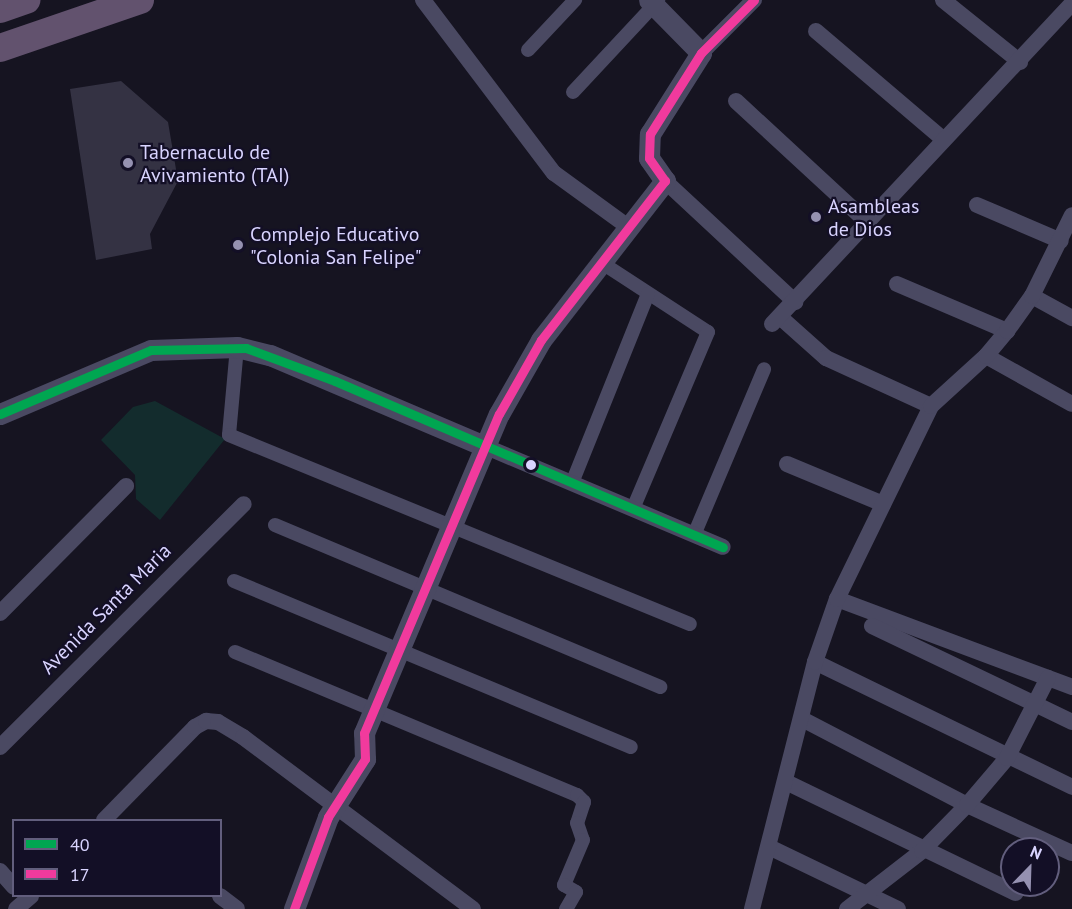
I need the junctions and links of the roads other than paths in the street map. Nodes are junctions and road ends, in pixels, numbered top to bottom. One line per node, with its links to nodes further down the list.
1 (26, 0): 9 (highway)
2 (140, 0): 11 (highway)
3 (423, 0): 22 (street)
4 (575, 0): 12 (street)
5 (754, 0): 13 (street)
6 (943, 0): 14 (street)
7 (654, 2): 13 (street); 15 (street)
8 (1072, 3): 14 (street)
9 (0, 9)
10 (816, 31): 17 (street)
11 (0, 48)
12 (528, 50)
13 (701, 53): 18 (street)
14 (1020, 62): 17 (street)
15 (573, 92)
16 (736, 101): 21 (street)
17 (943, 139): 21 (street)
18 (665, 181): 22 (street); 28 (street)
19 (977, 205): 23 (street)
20 (1072, 215): 23 (street)
21 (866, 221): 28 (street)
22 (627, 226): 24 (street)
23 (1061, 241): 27 (street)
24 (599, 261): 26 (street); 37 (street)
25 (897, 284): 30 (street)
26 (648, 294): 39 (street); 43 (street)
27 (1032, 296): 29 (street); 30 (street)
28 (795, 302): 35 (street)
29 (1072, 318)
30 (1007, 331): 32 (street)
31 (237, 347): 36 (street); 37 (street); 44 (street)
32 (986, 356): 34 (street); 35 (street)
33 (764, 369): 46 (street)
34 (1072, 404)
35 (931, 406): 42 (street)
36 (0, 414)
37 (484, 446): 39 (street); 44 (street)
38 (787, 464): 42 (street)
39 (573, 483): 43 (street)
40 (126, 486): 51 (street)
41 (244, 504): 64 (street, Avenida Santa Maria)
42 (883, 504): 50 (street)
43 (633, 509): 46 (street)
44 (451, 523): 49 (street); 52 (street)
45 (275, 525): 49 (street)
46 (694, 535): 47 (street)
47 (723, 547)
48 (234, 581): 54 (street)
49 (423, 587): 54 (street); 58 (street)
50 (837, 599): 56 (street); 57 (street)
51 (0, 613)
52 (690, 624)
53 (872, 626): 60 (street)
54 (398, 649): 61 (street); 65 (street)
55 (235, 652): 61 (street)
56 (815, 662): 62 (street); 66 (street)
57 (1048, 678): 59 (street); 60 (street)
58 (660, 687)
59 (1072, 687)
60 (1035, 706): 63 (street); 66 (street)
61 (373, 710): 69 (street); 83 (street)
62 (802, 719): 67 (street); 70 (street)
63 (1072, 723)
64 (0, 747)
65 (632, 747)
66 (1007, 758): 68 (street); 70 (street)
67 (786, 782): 72 (street); 73 (street)
68 (1072, 787)
69 (336, 805): 71 (street); 81 (street); 82 (street)
70 (967, 806): 73 (street); 74 (street)
71 (113, 818)
72 (769, 847): 78 (street); 84 (street)
73 (922, 851): 77 (street); 78 (street)
74 (1072, 853)
75 (0, 871): 76 (street)
76 (12, 885)
77 (1000, 886)
78 (867, 896): 85 (street); 86 (street)
79 (220, 897): 80 (street)
80 (237, 909)
81 (294, 909)
82 (473, 909)
83 (566, 909)
84 (752, 909)
85 (847, 909)
86 (898, 909)

